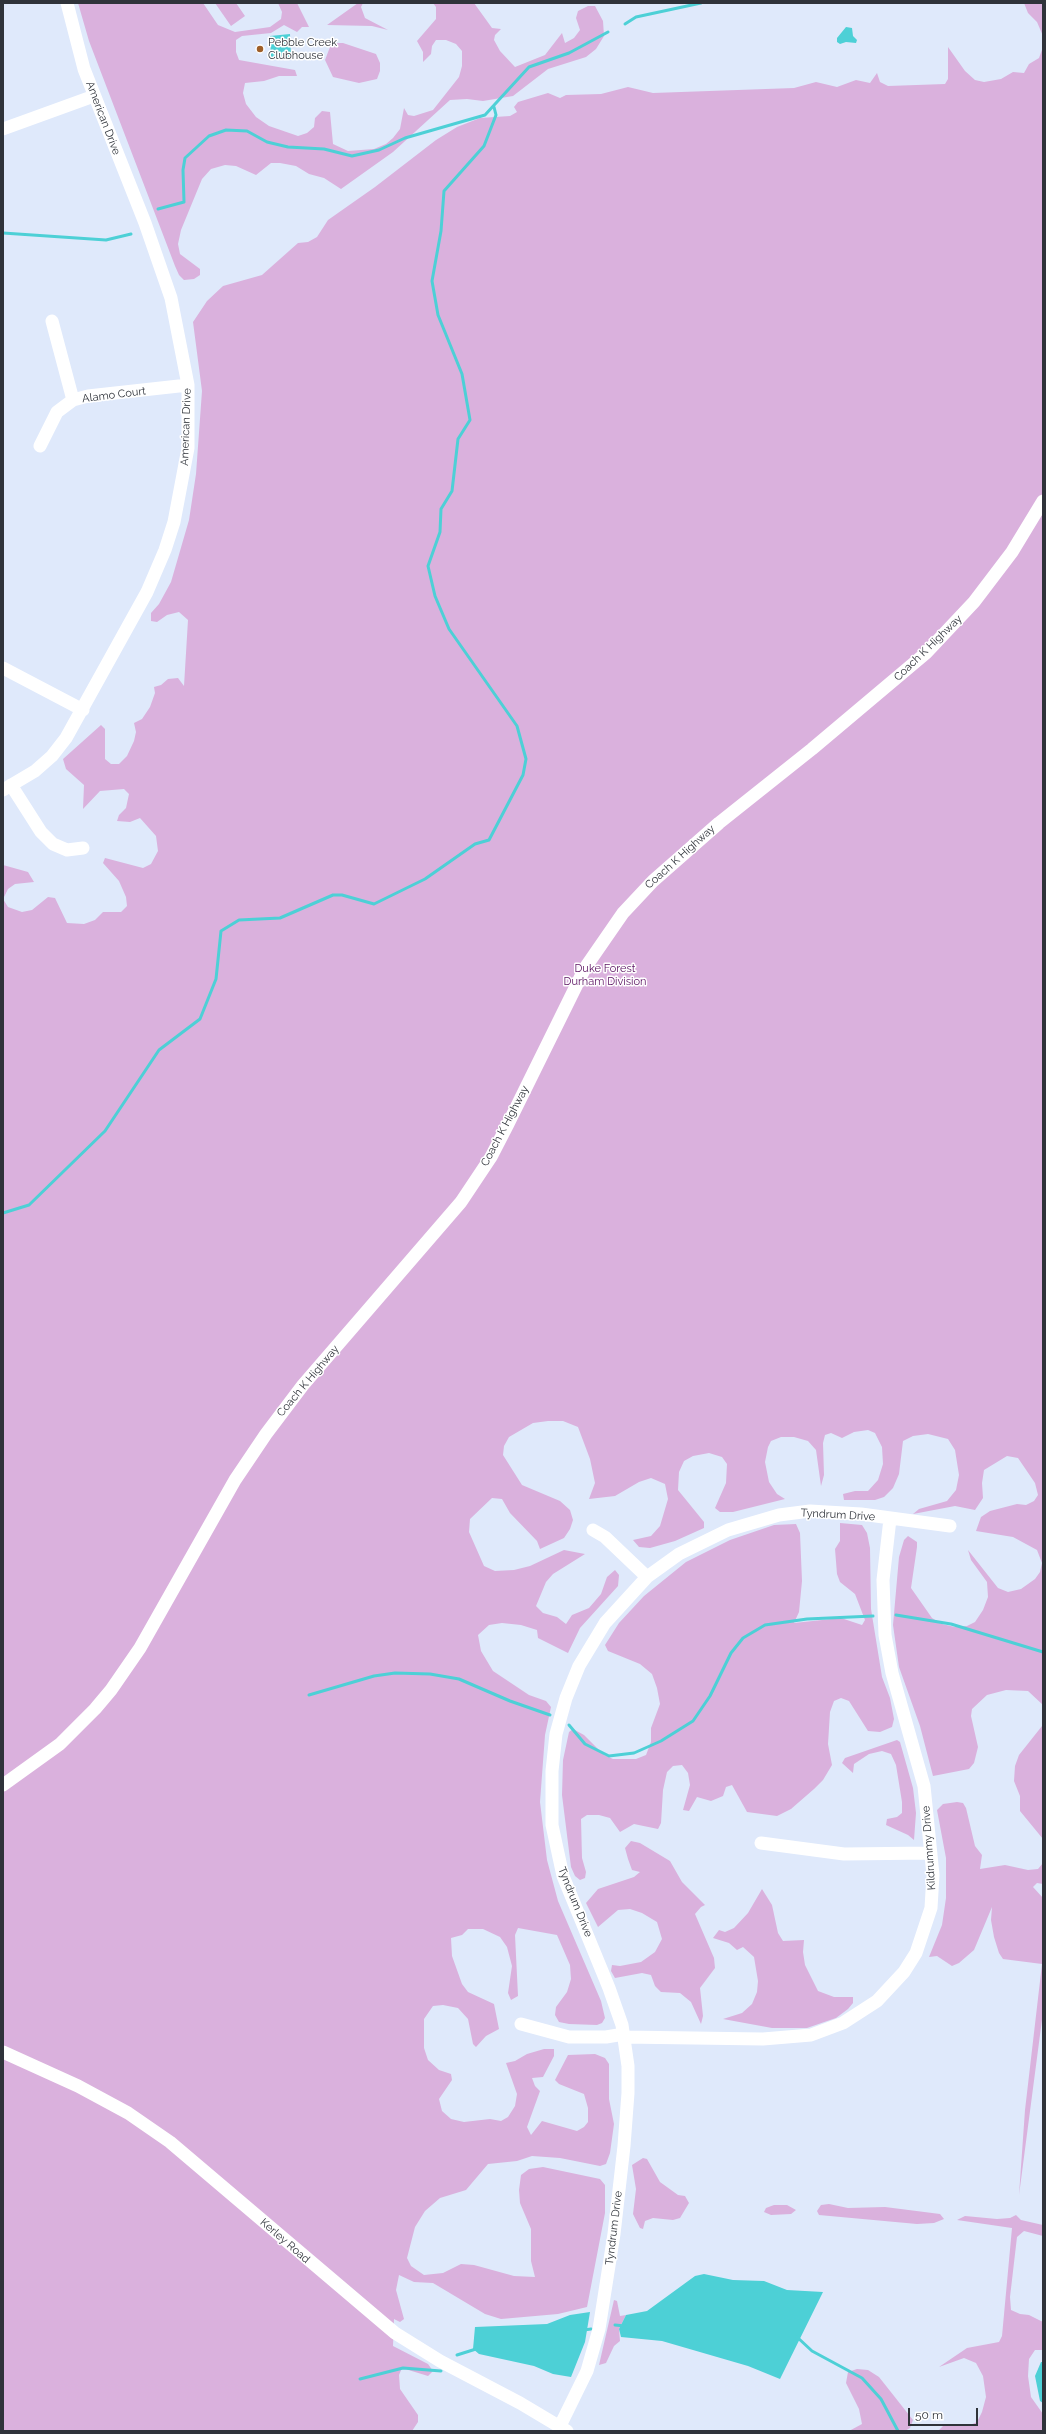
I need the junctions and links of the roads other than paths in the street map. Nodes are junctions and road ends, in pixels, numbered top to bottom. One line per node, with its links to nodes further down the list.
1 (67, 3): 2 (street, American Drive)
2 (94, 96): 3 (street); 5 (street, American Drive)
3 (3, 129)
4 (52, 321): 6 (street)
5 (188, 385): 6 (street, Alamo Court); 10 (street, American Drive)
6 (73, 400): 7 (street, Alamo Court)
7 (40, 446)
8 (1043, 501): 17 (street, Coach K Highway)
9 (3, 668): 10 (street)
10 (83, 710): 11 (street, American Drive)
11 (7, 787): 12 (street)
12 (84, 848)
13 (890, 1519): 14 (street, Tyndrum Drive); 16 (street, Tyndrum Drive); 19 (street, Kildrummy Drive)
14 (950, 1526)
15 (593, 1530): 16 (street)
16 (647, 1577): 21 (street, Tyndrum Drive)
17 (3, 1785)
18 (761, 1843): 19 (street)
19 (931, 1853): 21 (street, Kildrummy Drive)
20 (521, 2024): 21 (street, Kildrummy Drive)
21 (624, 2035): 23 (street, Tyndrum Drive)
22 (3, 2052): 23 (street, Kerley Road)
23 (564, 2429)

